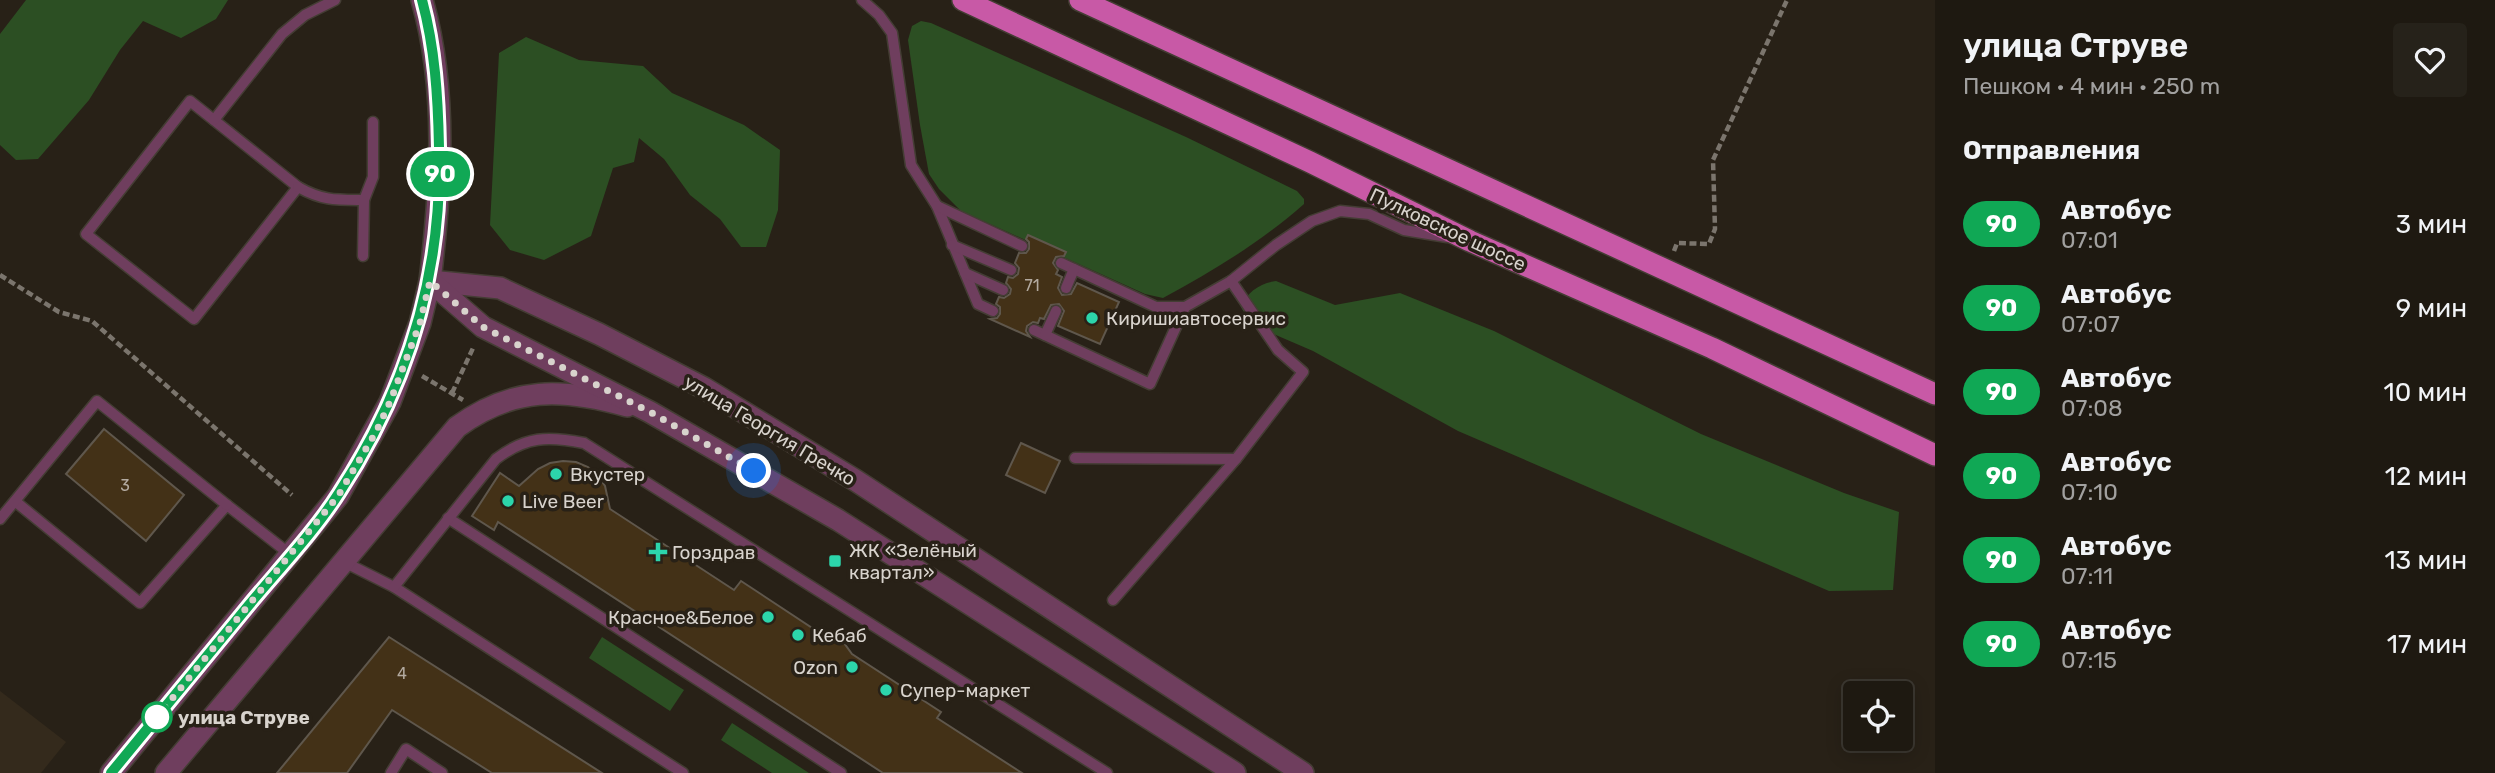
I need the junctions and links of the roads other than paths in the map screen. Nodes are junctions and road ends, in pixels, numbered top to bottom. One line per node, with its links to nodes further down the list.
1 (335, 0): 6 (lane)
2 (422, 0): 19 (street)
3 (862, 0): 10 (lane)
4 (963, 0): 11 (highway, Пулковское шоссе)
5 (1080, 0): 28 (highway)
6 (214, 120): 8 (lane); 8 (lane)
7 (373, 122): 9 (lane)
8 (298, 187): 9 (lane)
9 (364, 200): 14 (lane)
10 (937, 206): 12 (lane); 13 (lane)
11 (1470, 241): 20 (lane); 30 (highway, Пулковское шоссе)
12 (952, 245): 16 (lane); 18 (lane)
13 (1022, 246)
14 (363, 256)
15 (1061, 263): 17 (lane)
16 (1012, 270)
17 (1074, 270): 21 (lane); 23 (lane)
18 (965, 273): 22 (lane); 25 (lane)
19 (430, 281): 29 (street); 37 (street); 49 (street, улица Георгия Гречко)
20 (1231, 281): 23 (lane); 32 (lane)
21 (1066, 288)
22 (1003, 290)
23 (1185, 307): 27 (lane)
24 (1051, 311): 27 (lane)
25 (993, 312)
26 (1034, 330): 27 (lane)
27 (1045, 335)
28 (1935, 394)
29 (650, 412): 38 (street); 48 (street)
30 (1935, 455)
31 (1075, 458): 32 (lane)
32 (1236, 459): 40 (lane)
33 (16, 502): 34 (lane); 34 (lane); 36 (lane)
34 (228, 505): 37 (lane)
35 (448, 518): 39 (lane); 46 (lane); 47 (lane)
36 (0, 519)
37 (291, 555): 41 (street)
38 (344, 562): 39 (lane); 42 (street)
39 (394, 587): 45 (lane)
40 (1113, 600)
41 (111, 773)
42 (166, 773)
43 (391, 773): 44 (lane)
44 (442, 773)
45 (683, 773)
46 (841, 773)
47 (1107, 773)
48 (1235, 773)
49 (1303, 773)

